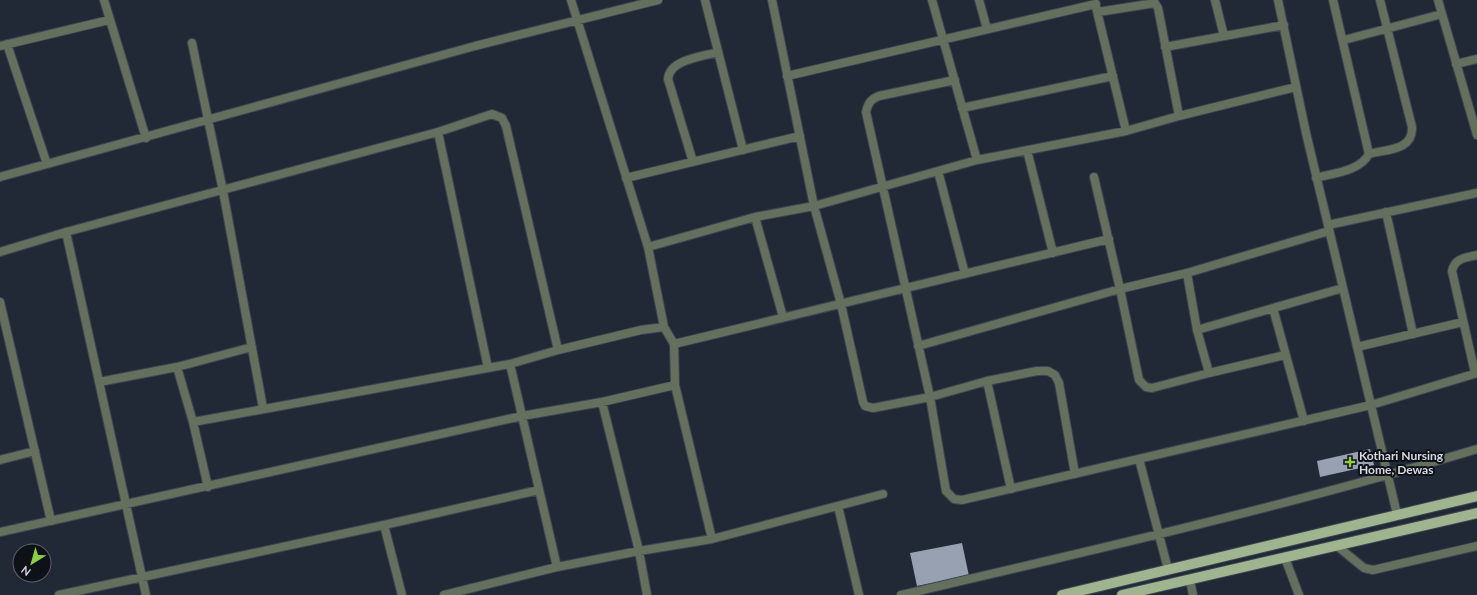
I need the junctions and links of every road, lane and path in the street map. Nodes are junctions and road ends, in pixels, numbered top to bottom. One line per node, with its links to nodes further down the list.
1 (104, 0): 15 (street)
2 (571, 0): 16 (street)
3 (658, 0): 16 (street)
4 (705, 0): 26 (street)
5 (772, 0): 29 (street)
6 (932, 0): 21 (street)
7 (979, 0): 18 (street)
8 (1215, 0): 20 (street)
9 (1278, 0): 17 (street)
10 (1333, 0): 22 (street)
11 (1380, 0): 19 (street)
12 (1438, 0): 14 (street)
13 (1096, 6): 18 (street); 25 (street); 30 (street)
14 (1442, 14): 19 (street); 28 (street)
15 (109, 20): 24 (street); 40 (street)
16 (577, 21): 35 (street); 50 (street)
17 (1284, 25): 20 (street); 32 (street)
18 (987, 29): 21 (street)
19 (1387, 30): 22 (street); 43 (street)
20 (1224, 36): 25 (street)
21 (944, 38): 29 (street); 31 (street)
22 (1344, 40): 43 (street)
23 (192, 43): 35 (street)
24 (4, 45): 46 (street)
25 (1166, 47): 34 (street)
26 (718, 52): 41 (street); 45 (street)
27 (1477, 59): 28 (street)
28 (1456, 64): 38 (street)
29 (787, 76): 39 (street)
30 (1113, 76): 33 (street); 36 (street)
31 (955, 80): 33 (street); 52 (street)
32 (1296, 87): 34 (street); 51 (street)
33 (962, 108): 44 (street)
34 (1179, 116): 36 (street)
35 (208, 121): 40 (street); 53 (street)
36 (1126, 131): 42 (street)
37 (438, 132): 53 (street); 83 (street); 87 (street)
38 (1477, 135)
39 (800, 136): 41 (street); 55 (street)
40 (146, 138): 46 (street)
41 (743, 150): 45 (street)
42 (1027, 150): 44 (street); 63 (street)
43 (1369, 154): 51 (street)
44 (977, 160): 47 (street)
45 (693, 162): 50 (street)
46 (47, 164): 48 (street)
47 (938, 171): 52 (street); 66 (street)
48 (0, 177)
49 (1094, 177): 60 (street)
50 (626, 178): 61 (street)
51 (1316, 178): 58 (street)
52 (882, 187): 55 (street); 67 (street)
53 (222, 191): 59 (street); 81 (street)
54 (1477, 193): 56 (street)
55 (814, 206): 57 (street); 71 (street)
56 (1386, 212): 58 (street); 78 (street)
57 (755, 217): 61 (street); 73 (street)
58 (1328, 228): 65 (street); 68 (street)
59 (66, 232): 62 (street); 91 (street)
60 (1109, 239): 63 (street); 69 (street)
61 (648, 247): 76 (street)
62 (0, 252)
63 (1053, 253): 66 (street)
64 (1477, 255): 75 (street)
65 (1187, 273): 69 (street); 77 (street)
66 (965, 274): 67 (street)
67 (905, 288): 71 (street); 80 (street)
68 (1343, 288): 72 (street); 82 (street)
69 (1120, 289): 80 (street); 88 (street)
70 (0, 302): 74 (street)
71 (841, 304): 73 (street); 93 (street)
72 (1273, 308): 77 (street); 84 (street)
73 (783, 317): 79 (street)
74 (2, 320): 101 (street)
75 (1463, 322): 78 (street); 89 (street)
76 (664, 327): 79 (street); 83 (street)
77 (1197, 330): 88 (street)
78 (1413, 334): 82 (street)
79 (674, 344): 92 (street)
80 (918, 346): 93 (street)
81 (252, 347): 86 (street); 96 (street)
82 (1357, 347): 95 (street)
83 (558, 350): 85 (street)
84 (1285, 355): 88 (street); 98 (street)
85 (510, 364): 87 (street); 97 (street)
86 (177, 367): 91 (street); 99 (street)
87 (488, 368): 96 (street)
88 (1209, 373)
89 (1476, 373): 95 (street)
90 (987, 381): 93 (street); 104 (street); 107 (street)
91 (99, 382): 111 (street)
92 (675, 385): 94 (street); 119 (street)
93 (930, 397): 107 (street)
94 (602, 402): 97 (street); 122 (street)
95 (1371, 405): 98 (street); 105 (street)
96 (263, 408): 99 (street)
97 (522, 416): 106 (street); 108 (street)
98 (1304, 420): 102 (street)
99 (193, 422): 106 (street)
100 (1477, 449): 105 (street)
101 (35, 451): 103 (street); 115 (street)
102 (1139, 459): 104 (street); 118 (street)
103 (0, 460)
104 (1075, 474): 107 (street)
105 (1388, 476): 114 (street); 118 (street)
106 (208, 487): 111 (street)
107 (1011, 489)
108 (539, 490): 116 (street); 124 (street)
109 (882, 494): 112 (street)
110 (1477, 496): 114 (main road)
111 (126, 504): 115 (street); 126 (street)
112 (838, 506): 119 (street); 133 (street)
113 (1477, 513): 120 (main road)
114 (1397, 514): 125 (main road)
115 (51, 521): 117 (street)
116 (384, 525): 126 (street); 130 (street)
117 (0, 532)
118 (1159, 535): 125 (street); 134 (street)
119 (712, 539): 122 (street)
120 (1337, 546): 121 (street); 123 (main road)
121 (1477, 546)
122 (639, 551): 124 (street); 132 (street)
123 (1285, 558): 127 (main road); 138 (street)
124 (557, 568): 131 (street)
125 (1168, 569): 135 (main road)
126 (142, 576): 128 (street); 129 (street)
127 (1190, 580): 136 (main road); 137 (street)
128 (60, 595)
129 (146, 595)
130 (402, 595)
131 (444, 595)
132 (647, 595)
133 (858, 595)
134 (901, 595)
135 (1062, 595)
136 (1122, 595)
137 (1193, 595)
138 (1299, 595)

